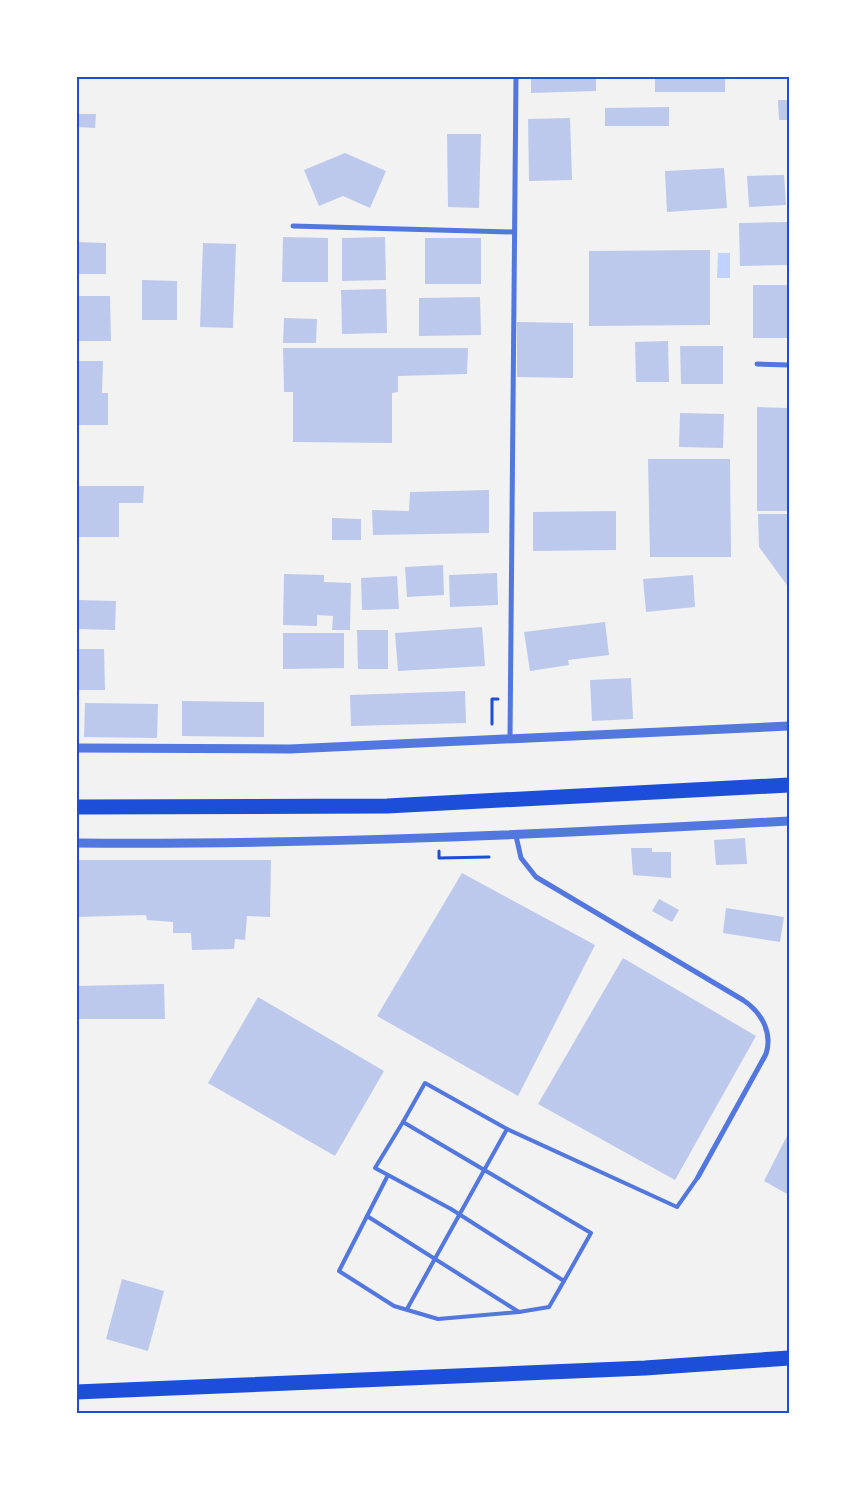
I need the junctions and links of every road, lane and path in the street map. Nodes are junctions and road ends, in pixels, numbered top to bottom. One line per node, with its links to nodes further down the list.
1 (516, 76): 3 (street)
2 (293, 226): 3 (street)
3 (513, 232): 9 (street)
4 (757, 364): 5 (street)
5 (789, 364)
6 (492, 699): 8 (path)
7 (789, 726): 9 (street)
8 (492, 731)
9 (510, 740): 10 (street)
10 (76, 748)
11 (789, 785): 12 (highway)
12 (76, 808)
13 (789, 821): 14 (street)
14 (516, 836): 15 (street); 22 (street)
15 (76, 843)
16 (489, 857): 17 (path)
17 (445, 858)
18 (403, 1122): 19 (lane); 20 (lane); 21 (lane)
19 (507, 1129): 20 (lane); 22 (lane)
20 (484, 1171): 23 (lane); 26 (lane)
21 (388, 1175): 23 (lane); 24 (lane)
22 (698, 1176)
23 (460, 1214): 25 (lane); 26 (lane)
24 (367, 1216): 25 (lane); 27 (lane)
25 (435, 1259): 27 (lane); 28 (lane)
26 (564, 1281): 28 (lane)
27 (407, 1310): 28 (lane)
28 (519, 1312)
29 (789, 1358): 30 (highway)
30 (76, 1392)

